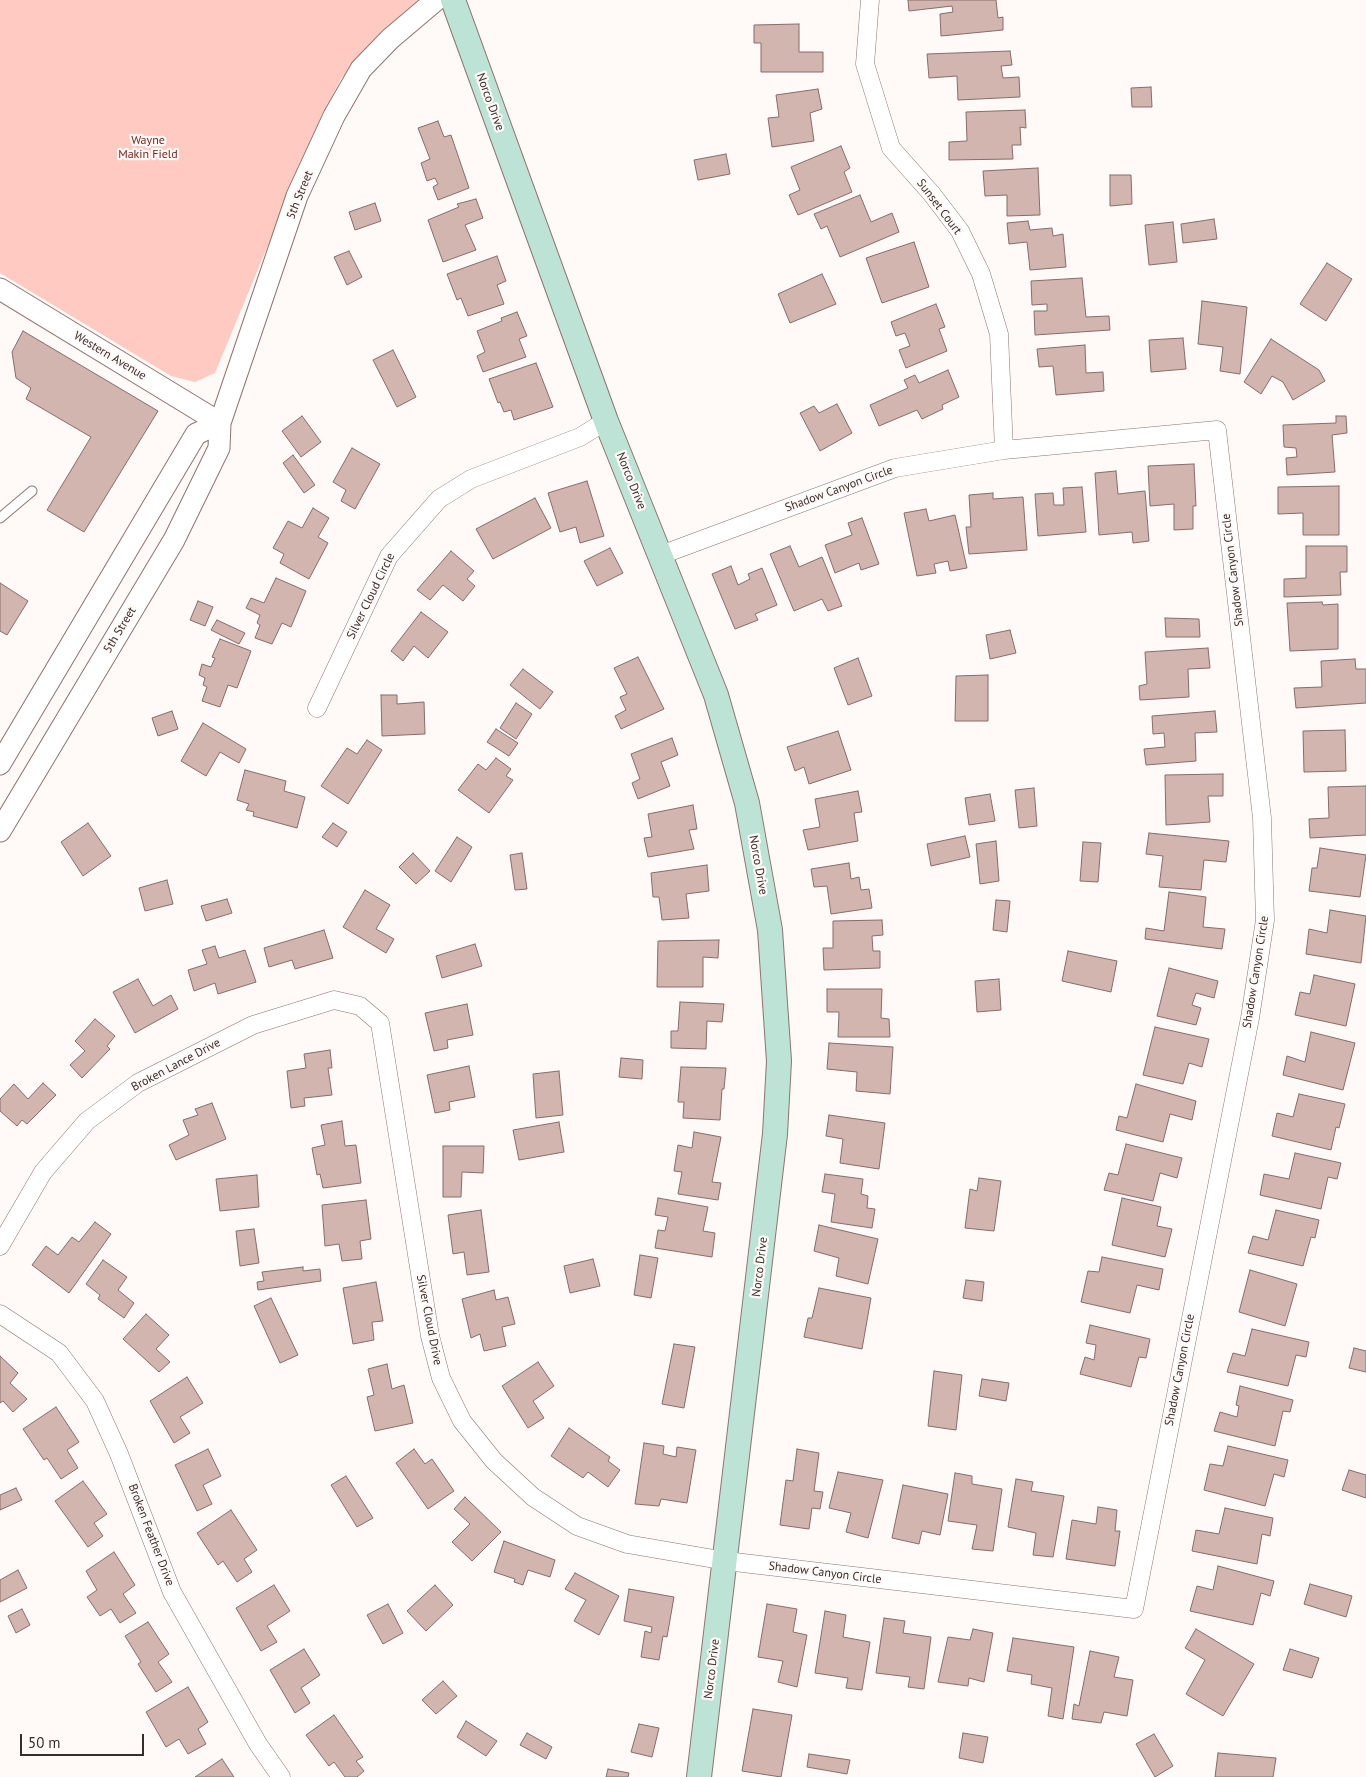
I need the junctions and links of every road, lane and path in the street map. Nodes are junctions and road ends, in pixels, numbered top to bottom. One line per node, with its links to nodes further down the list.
1 (436, 0): 6 (street, 5th Street)
2 (453, 0): 5 (main road, Norco Drive)
3 (870, 0): 7 (street, Sunset Court)
4 (0, 289): 6 (street, Western Avenue)
5 (606, 421): 10 (main road, Norco Drive); 11 (street, Silver Cloud Circle)
6 (220, 423): 12 (street); 13 (street, 5th Street)
7 (1004, 450): 10 (street, Shadow Canyon Circle); 17 (street, Shadow Canyon Circle)
8 (32, 491): 9 (lane)
9 (0, 518)
10 (661, 555): 17 (main road, Norco Drive)
11 (317, 708)
12 (0, 764)
13 (0, 831)
14 (360, 1006): 15 (street, Broken Lance Drive); 17 (street, Silver Cloud Drive)
15 (0, 1246)
16 (0, 1314): 18 (street, Broken Feather Drive)
17 (726, 1562): 19 (main road, Norco Drive)
18 (281, 1777)
19 (699, 1777)

